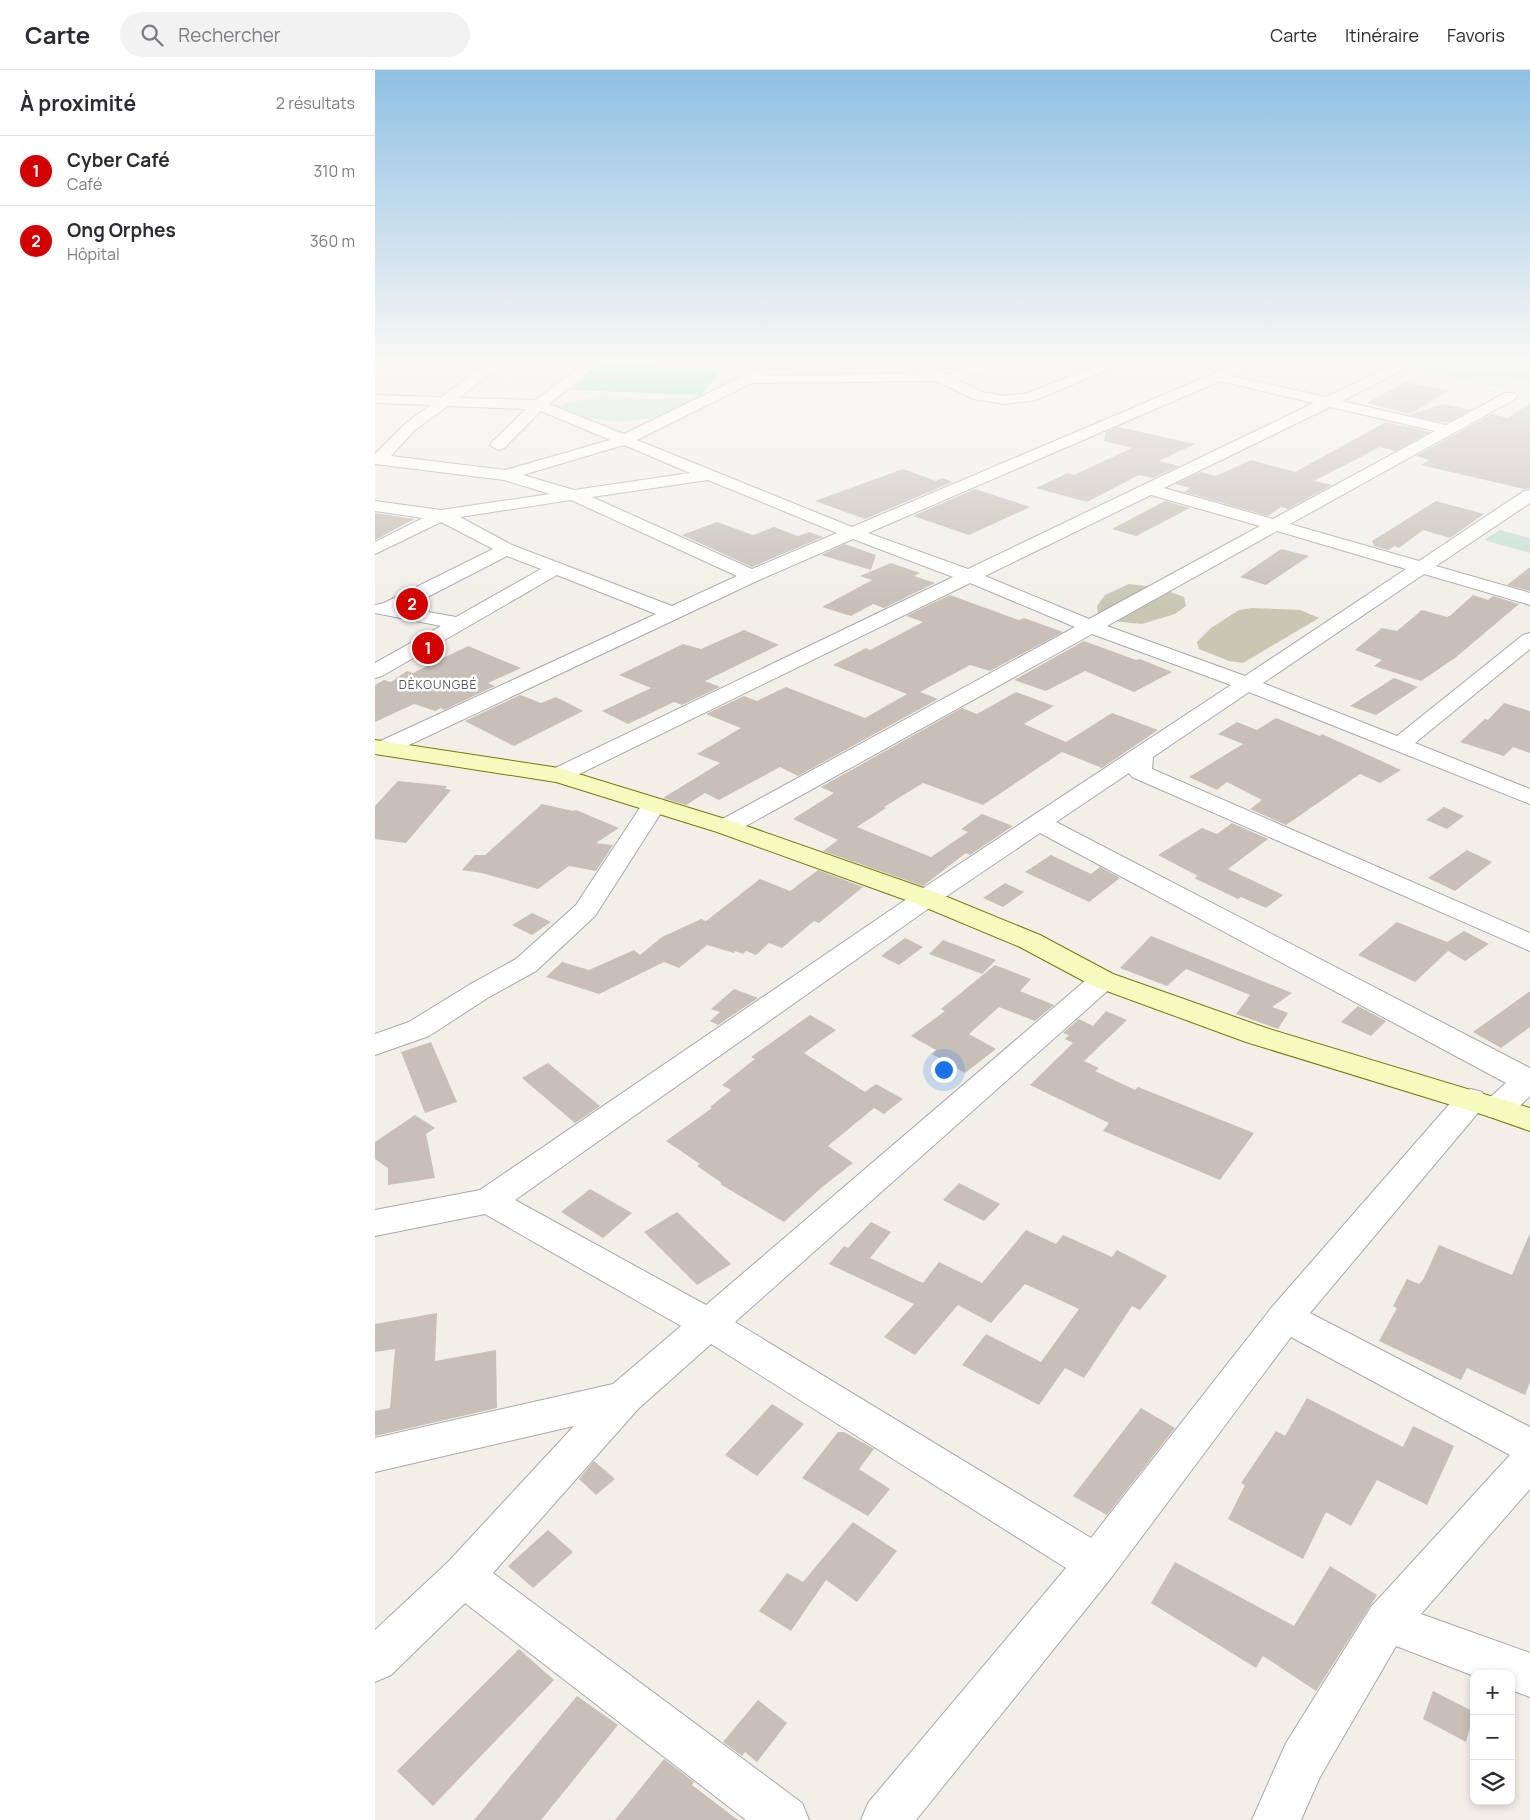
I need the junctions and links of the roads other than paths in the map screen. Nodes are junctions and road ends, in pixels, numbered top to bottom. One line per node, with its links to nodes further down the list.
1 (393, 444): 7 (street)
2 (610, 444): 9 (street)
3 (631, 444): 8 (street)
4 (1062, 444): 16 (street)
5 (1242, 444): 10 (street)
6 (1424, 444): 15 (street)
7 (377, 459): 9 (street)
8 (710, 475): 11 (street); 16 (street)
9 (506, 476): 11 (street)
10 (1149, 489): 15 (street); 22 (street)
11 (573, 495): 14 (street); 21 (street)
12 (1530, 495): 20 (street)
13 (375, 506): 14 (street)
14 (441, 515): 17 (street); 18 (street)
15 (1276, 525): 20 (street); 27 (street)
16 (851, 533): 21 (street); 22 (street)
17 (375, 548)
18 (506, 549): 19 (street); 24 (street)
19 (557, 567): 25 (street); 26 (street)
20 (1422, 567): 23 (street); 30 (street)
21 (752, 576): 25 (street)
22 (969, 576): 27 (street); 34 (street)
23 (1530, 598)
24 (381, 609): 26 (street)
25 (672, 613): 32 (street)
26 (457, 623): 29 (street)
27 (1091, 627): 30 (street); 38 (street)
28 (1530, 639): 31 (street)
29 (375, 672)
30 (1248, 684): 31 (street); 33 (street)
31 (1399, 745): 35 (street)
32 (380, 748): 34 (street)
33 (1142, 754): 37 (street); 40 (street)
34 (559, 775): 36 (street)
35 (1530, 798)
36 (654, 805): 38 (street); 42 (street)
37 (1039, 823): 39 (street); 43 (street)
38 (725, 827): 39 (street)
39 (926, 898): 41 (street); 46 (street)
40 (1530, 943)
41 (1103, 980): 44 (street); 49 (street)
42 (375, 1045)
43 (1528, 1079): 44 (street)
44 (1485, 1104): 45 (street); 48 (street)
45 (1530, 1120)
46 (489, 1201): 47 (street); 49 (street)
47 (375, 1223)
48 (1285, 1317): 51 (street); 54 (street)
49 (710, 1325): 50 (street); 54 (street)
50 (624, 1398): 52 (street); 55 (street)
51 (1530, 1446)
52 (375, 1455)
53 (1530, 1461): 56 (street)
54 (1096, 1564): 60 (street)
55 (463, 1576): 57 (street); 59 (street)
56 (1386, 1622): 58 (street); 61 (street)
57 (375, 1660)
58 (1530, 1675)
59 (785, 1820)
60 (885, 1820)
61 (1276, 1820)

